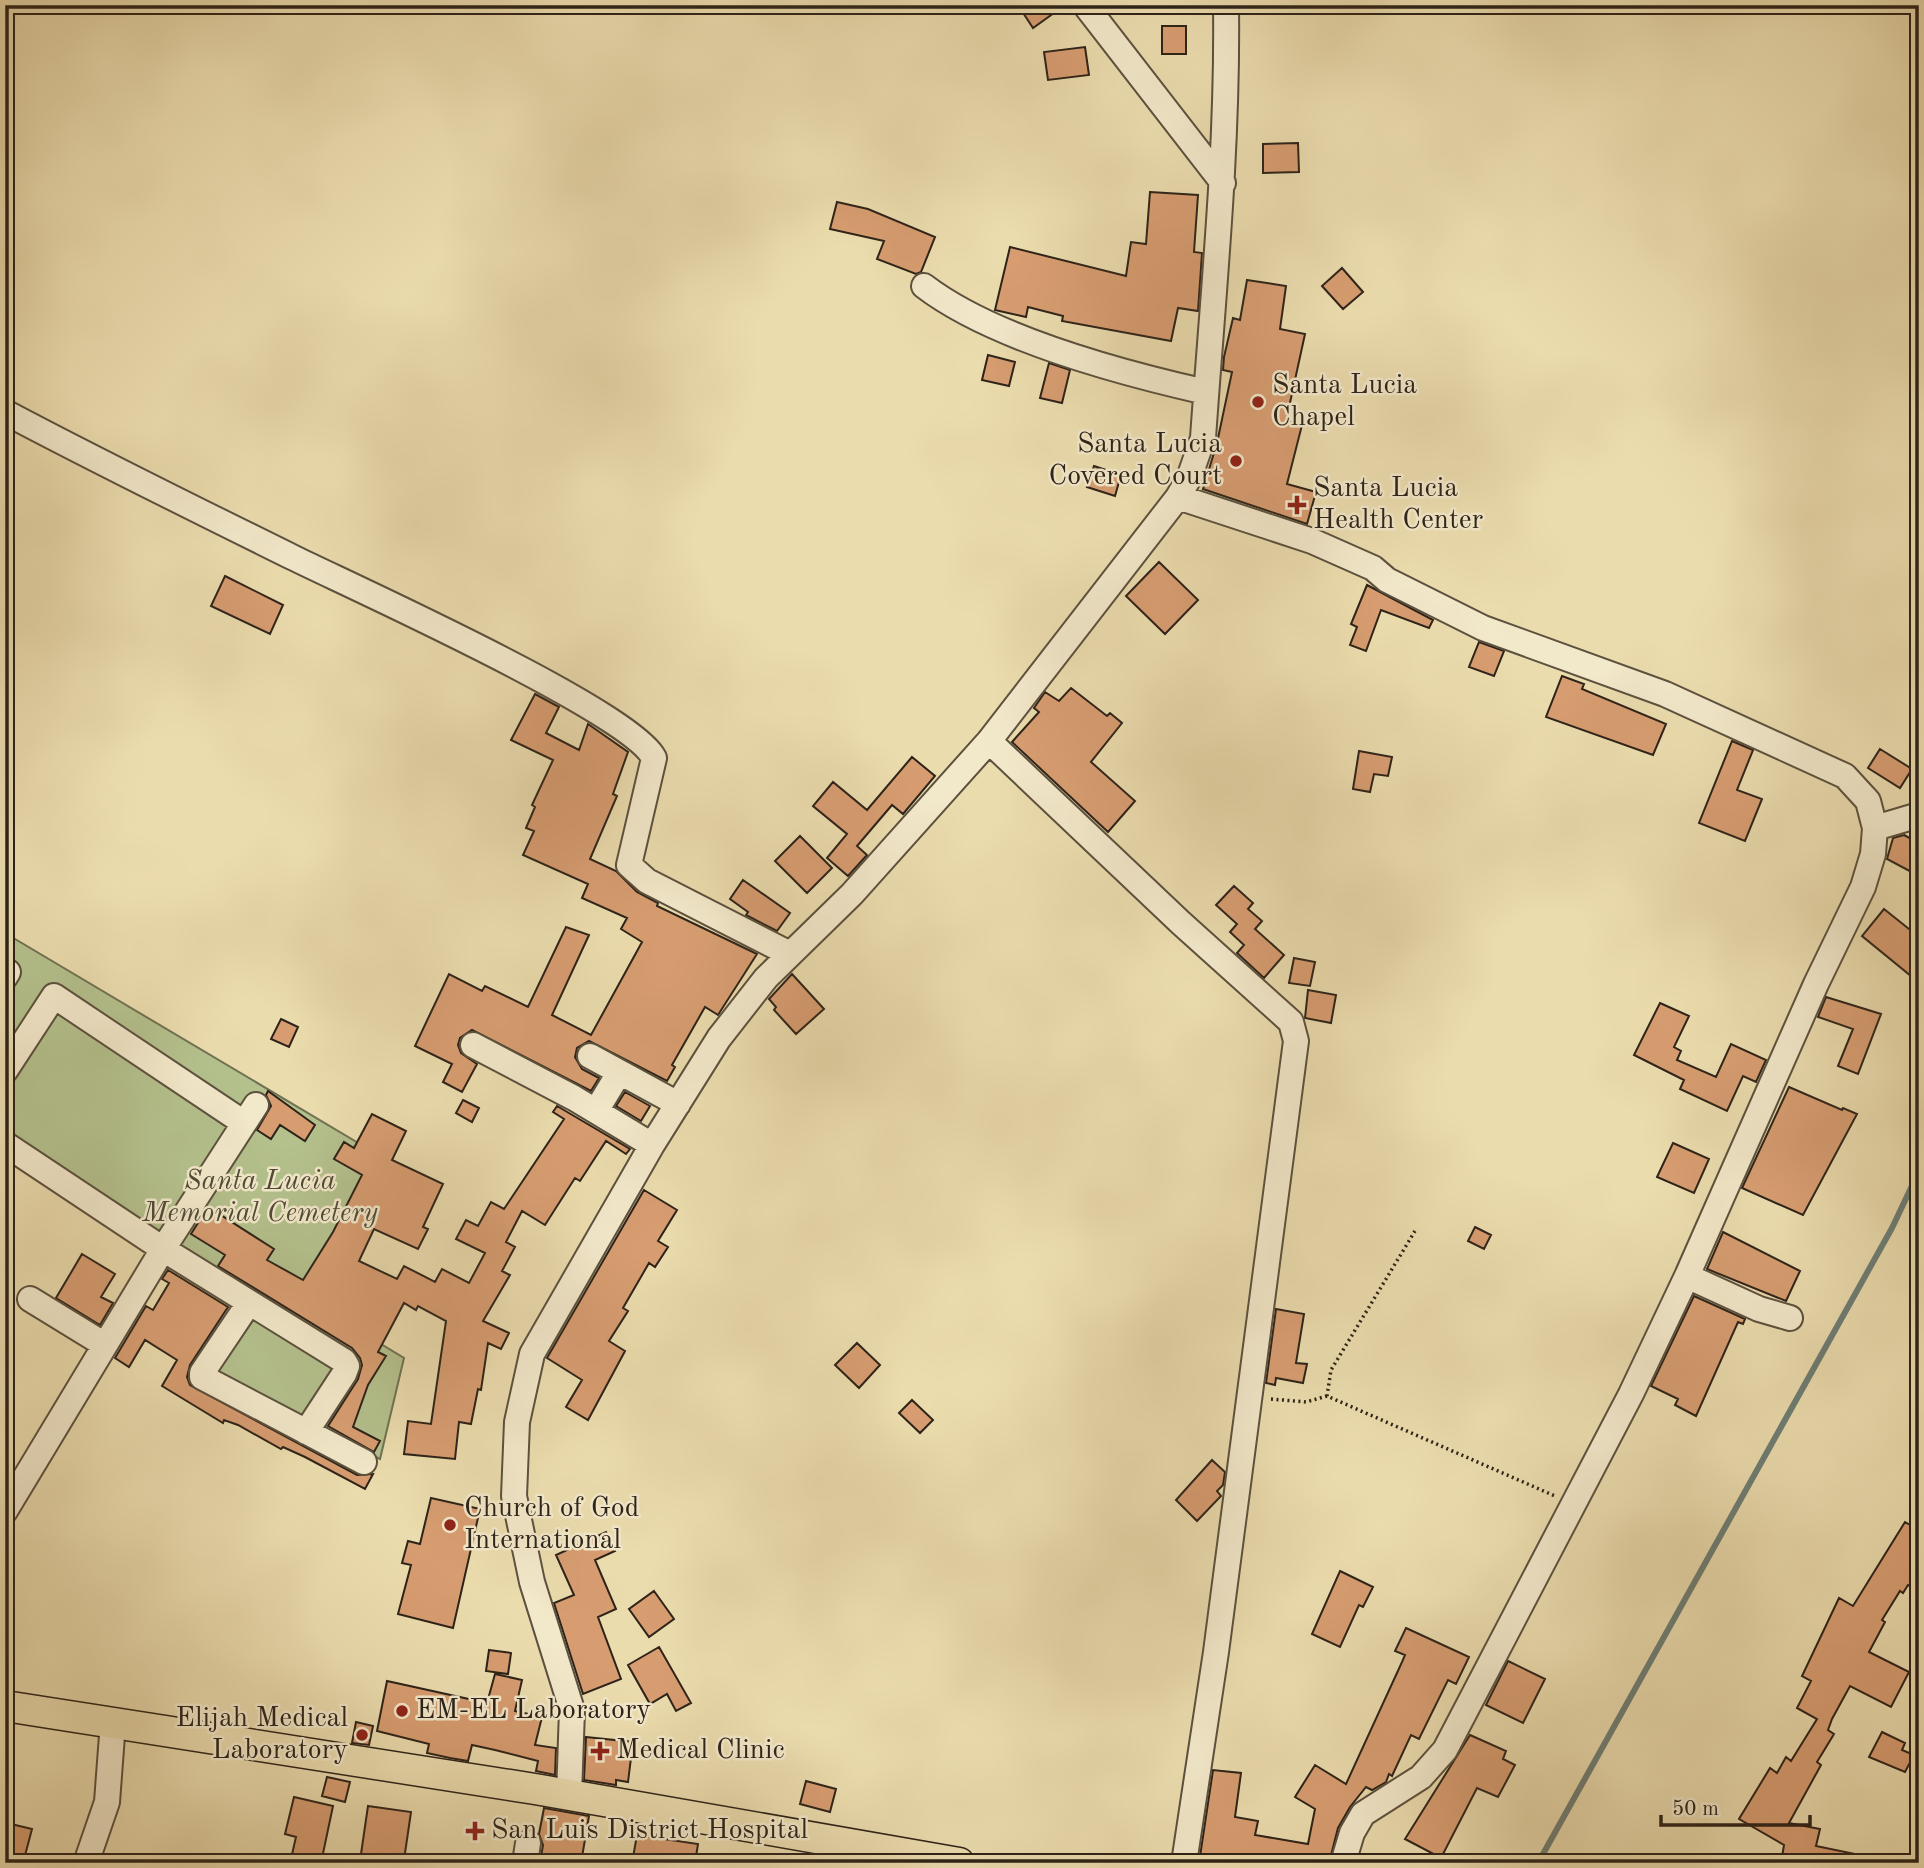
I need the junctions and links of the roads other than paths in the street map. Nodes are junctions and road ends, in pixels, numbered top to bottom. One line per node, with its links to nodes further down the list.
1 (1085, 5): 3 (street)
2 (1226, 5): 3 (street)
3 (1223, 183): 5 (street)
4 (924, 286): 5 (street)
5 (1206, 392): 7 (street)
6 (5, 412): 11 (street)
7 (1178, 497): 8 (street); 10 (street)
8 (989, 741): 11 (street); 36 (street)
9 (1919, 816): 10 (street)
10 (1875, 828): 23 (street)
11 (790, 954): 18 (street)
12 (5, 970): 13 (street)
13 (5, 977)
14 (473, 1045): 19 (street)
15 (590, 1056): 17 (street)
16 (5, 1071): 22 (street)
17 (619, 1073): 18 (street); 19 (street)
18 (678, 1104): 21 (street)
19 (596, 1111): 21 (street)
20 (5, 1144): 22 (street)
21 (652, 1145): 33 (street)
22 (163, 1249): 25 (street); 27 (street)
23 (1687, 1276): 26 (street); 37 (street)
24 (30, 1299): 27 (street)
25 (249, 1303): 28 (street); 28 (street)
26 (1790, 1318)
27 (104, 1345): 30 (street)
28 (306, 1432): 29 (street)
29 (364, 1462)
30 (5, 1511)
31 (5, 1706): 32 (main road)
32 (113, 1722): 33 (main road); 34 (street)
33 (569, 1796): 35 (main road)
34 (86, 1863)
35 (959, 1863)
36 (1184, 1863)
37 (1343, 1863)

